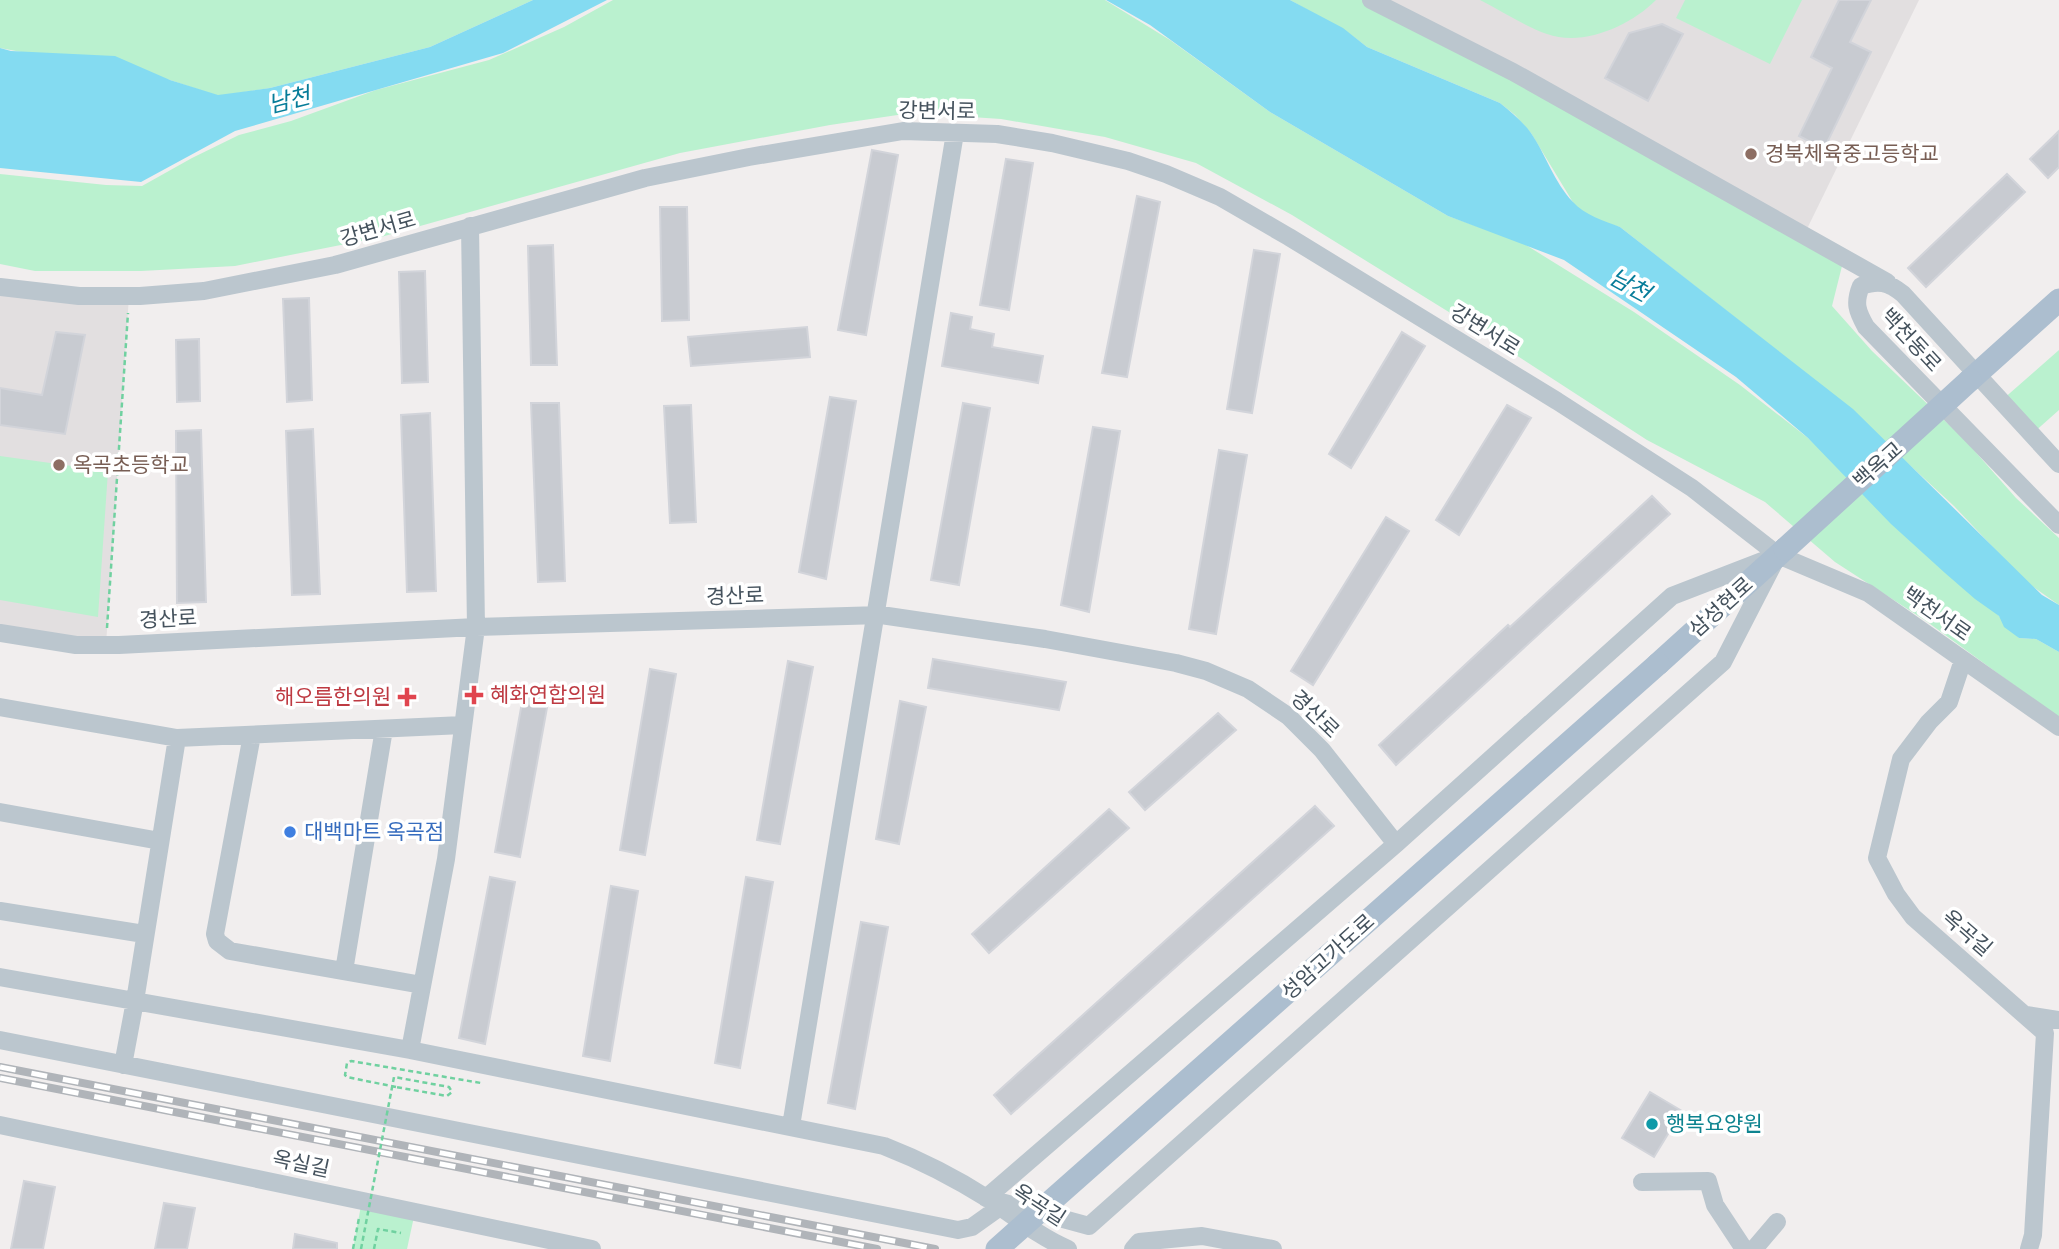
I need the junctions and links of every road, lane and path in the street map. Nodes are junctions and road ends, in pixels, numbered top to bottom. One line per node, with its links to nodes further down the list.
1 (1371, 0): 4 (street)
2 (955, 133): 3 (street, 강변서로); 11 (street, 강변서로); 12 (street)
3 (470, 226): 6 (street, 강변서로); 13 (street)
4 (1891, 284): 8 (street, 백천동로); 10 (street, 백천동로)
5 (0, 287): 6 (street, 강변서로)
6 (129, 296): 15 (path)
7 (2059, 300): 8 (main road)
8 (1974, 377): 9 (street, 백천동로); 11 (main road, 백옥교, bridge)
9 (2059, 464)
10 (2059, 525)
11 (1782, 552): 16 (street, 백천서로); 17 (main road, 삼성현로); 26 (street); 43 (street)
12 (875, 615): 13 (street, 경산로); 26 (street, 경산로); 40 (street)
13 (476, 627): 15 (street, 경산로); 19 (street)
14 (0, 634): 15 (street, 경산로)
15 (106, 645)
16 (1963, 660): 20 (street, 백천서로); 33 (street, 옥곡길)
17 (1658, 664): 50 (main road, 성암고가도로, bridge)
18 (0, 707): 23 (street)
19 (463, 725): 21 (street); 31 (street)
20 (2059, 727)
21 (384, 729): 22 (street); 29 (street)
22 (252, 735): 23 (street); 29 (street)
23 (177, 738): 25 (street)
24 (0, 812): 25 (street)
25 (160, 841): 28 (street)
26 (1396, 844): 43 (street)
27 (0, 911): 28 (street)
28 (144, 934): 32 (street)
29 (344, 971): 31 (street)
30 (0, 978): 32 (street)
31 (422, 985): 36 (street)
32 (135, 1000): 36 (street); 37 (street)
33 (2026, 1015): 34 (street); 56 (street, 옥곡길)
34 (2059, 1020)
35 (0, 1041): 37 (street)
36 (410, 1050): 40 (street)
37 (123, 1065): 43 (street)
38 (484, 1084): 47 (path, bridge)
39 (0, 1125): 42 (street, 옥실길)
40 (791, 1126): 43 (street)
41 (1642, 1182): 54 (street)
42 (362, 1200): 46 (path); 49 (street, 옥실길)
43 (993, 1203): 51 (street, 옥곡길)
44 (1777, 1222): 55 (street)
45 (401, 1233): 48 (path)
46 (353, 1249)
47 (361, 1249)
48 (374, 1249)
49 (592, 1249)
50 (997, 1249)
51 (1068, 1249)
52 (1133, 1249): 53 (street)
53 (1273, 1249)
54 (1744, 1249)
55 (1754, 1249)
56 (2029, 1249)

